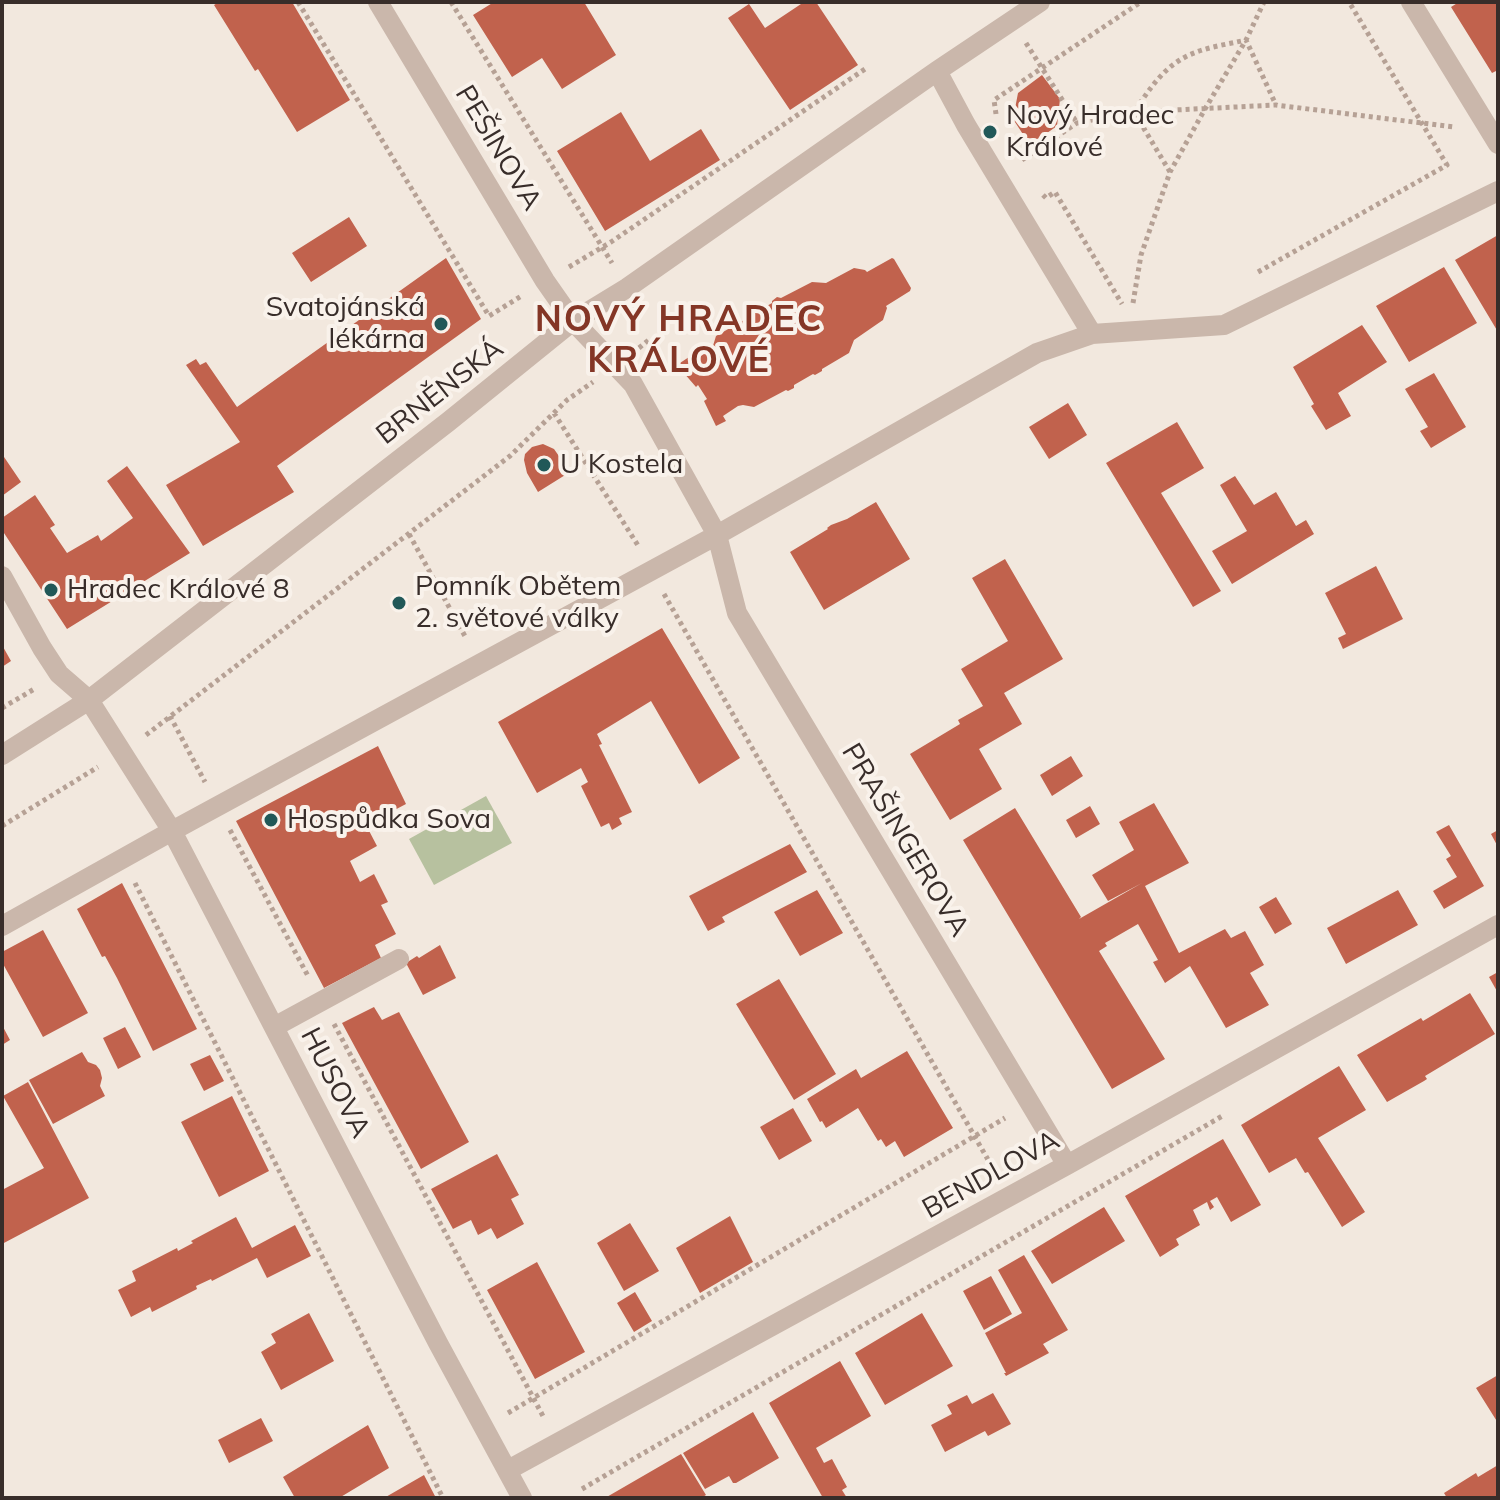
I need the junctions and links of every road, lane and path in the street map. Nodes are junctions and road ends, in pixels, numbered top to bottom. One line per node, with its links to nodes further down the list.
1 (298, 2): 28 (path)
2 (378, 2): 29 (street, PEŠINOVA)
3 (451, 2): 27 (path)
4 (1040, 2): 12 (street, BRNĚNSKÁ)
5 (1141, 2): 11 (path)
6 (1264, 2): 9 (path)
7 (1349, 2): 17 (path)
8 (1411, 2): 16 (street)
9 (1246, 40): 13 (path); 14 (path); 15 (path)
10 (868, 67): 25 (path)
11 (1042, 68): 18 (path); 19 (path)
12 (937, 71): 27 (street, BRNĚNSKÁ); 31 (street)
13 (1276, 105): 14 (path); 17 (path)
14 (1205, 109): 15 (path); 22 (path)
15 (1134, 112): 18 (path); 22 (path)
16 (1481, 116): 17 (path); 20 (street)
17 (1421, 122): 26 (path)
18 (1077, 123): 21 (path)
19 (999, 127)
20 (1498, 144)
21 (1013, 149)
22 (1170, 172): 30 (path)
23 (1038, 186): 30 (path)
24 (1498, 191): 30 (street)
25 (611, 242)
26 (1256, 273)
27 (627, 288): 29 (street, BRNĚNSKÁ)
28 (489, 316)
29 (573, 321): 33 (street, PEŠINOVA); 42 (street, BRNĚNSKÁ)
30 (1130, 325): 31 (street)
31 (1092, 334): 36 (street)
32 (651, 338): 33 (path)
33 (616, 366): 34 (path); 36 (street, PRAŠINGEROVA)
34 (554, 413): 35 (path); 37 (path)
35 (409, 534): 40 (path); 44 (path)
36 (717, 535): 37 (street); 57 (street, PRAŠINGEROVA)
37 (654, 570): 40 (street)
38 (2, 576): 41 (street, HUSOVA)
39 (661, 590): 59 (path)
40 (480, 664): 47 (street)
41 (59, 674): 42 (street, HUSOVA); 43 (path)
42 (89, 700): 45 (street, HUSOVA); 46 (street, BRNĚNSKÁ)
43 (2, 708)
44 (170, 716): 45 (path); 47 (path)
45 (122, 753): 48 (path); 49 (street, HUSOVA)
46 (2, 755)
47 (218, 807): 49 (street); 55 (path)
48 (2, 826)
49 (176, 837): 50 (street); 52 (street); 56 (street, HUSOVA)
50 (129, 872): 53 (street); 67 (path)
51 (1498, 925): 60 (street, BENDLOVA)
52 (2, 926)
53 (2, 942)
54 (399, 959): 55 (street)
55 (322, 1001): 56 (street); 62 (path)
56 (274, 1027): 63 (street, HUSOVA)
57 (1030, 1103): 59 (path); 60 (street, PRAŠINGEROVA)
58 (1225, 1115): 66 (path)
59 (975, 1136): 61 (path); 62 (path)
60 (1067, 1165): 61 (street, BENDLOVA)
61 (1010, 1196): 64 (street, BENDLOVA)
62 (532, 1398): 63 (path); 64 (path)
63 (484, 1426): 65 (street, HUSOVA)
64 (558, 1443): 65 (street, BENDLOVA)
65 (508, 1470): 68 (street, HUSOVA)
66 (582, 1489)
67 (443, 1498)
68 (522, 1498)

